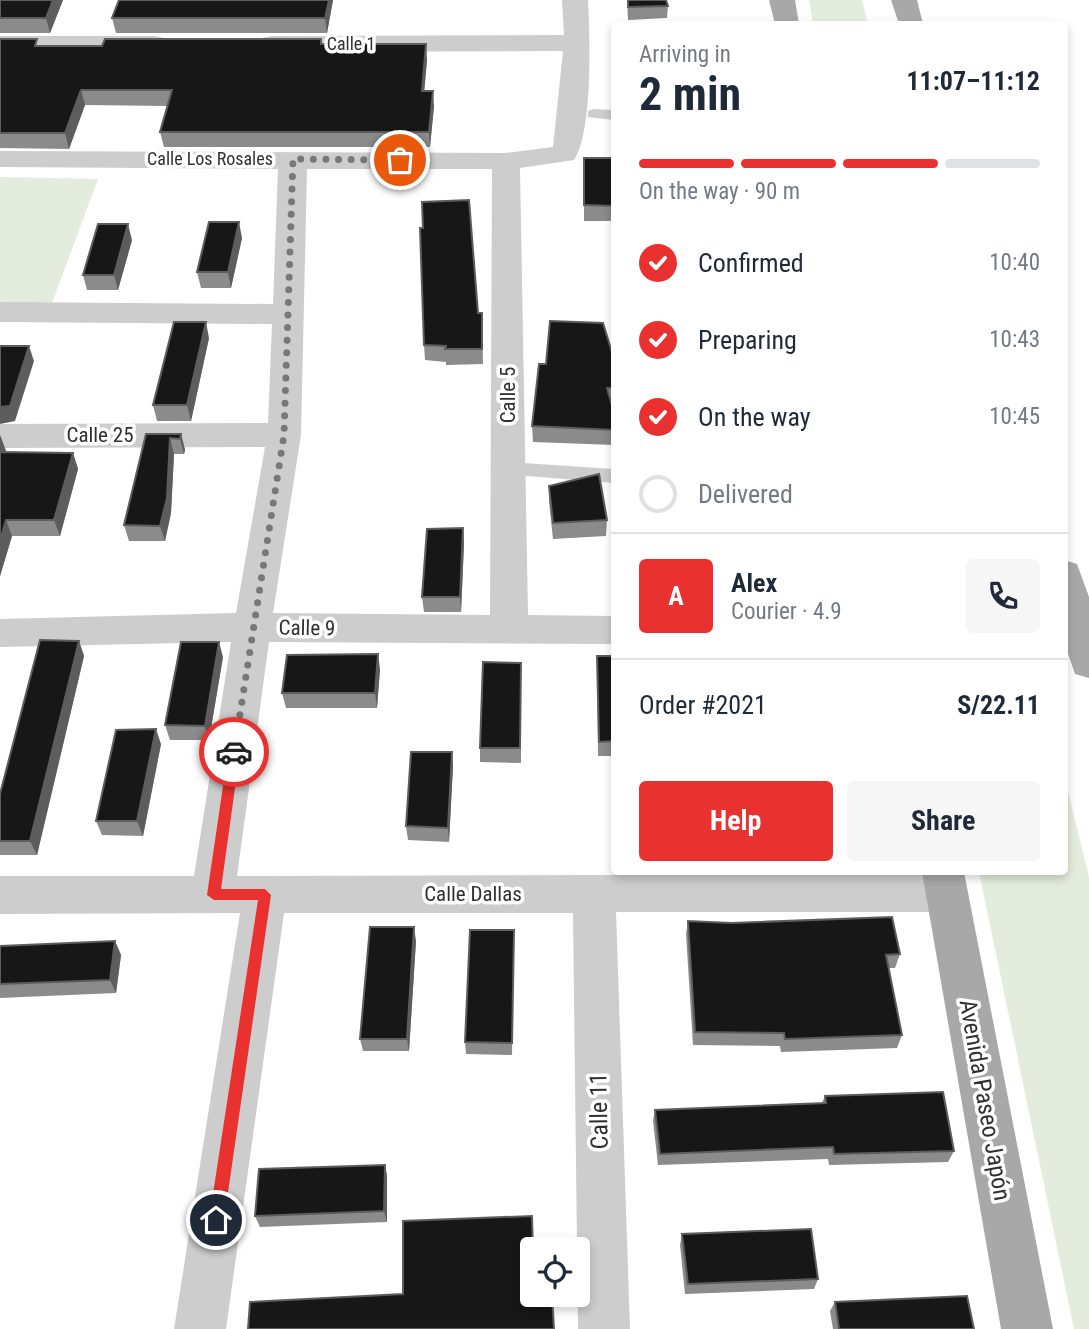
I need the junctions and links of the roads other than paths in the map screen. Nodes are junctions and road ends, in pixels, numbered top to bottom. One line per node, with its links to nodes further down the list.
1 (575, 0): 6 (street)
2 (782, 0): 4 (main road)
3 (904, 0): 5 (main road)
4 (786, 21)
5 (910, 21)
6 (577, 43): 9 (street, Calle 1); 14 (street, Calle Los Rosales)
7 (0, 44): 8 (street)
8 (178, 44)
9 (247, 44)
10 (594, 114): 11 (lane)
11 (611, 115)
12 (0, 159): 13 (street, Calle Los Rosales)
13 (293, 159): 14 (street, Calle Los Rosales); 16 (street)
14 (506, 161): 19 (street, Calle 5)
15 (0, 312): 16 (street)
16 (287, 314): 17 (street)
17 (284, 435): 18 (street, Calle 25); 22 (street)
18 (0, 436)
19 (508, 469): 20 (lane); 23 (street, Calle 5)
20 (611, 476)
21 (1068, 593): 26 (main road)
22 (252, 627): 23 (street, Calle 9); 25 (street, Calle 9); 30 (street)
23 (509, 630): 24 (street, Calle 9)
24 (611, 630)
25 (0, 633)
26 (1078, 641)
27 (944, 882): 28 (street, Calle Dallas); 34 (main road, Avenida Paseo Japón)
28 (594, 894): 31 (street, Calle Dallas); 33 (street, Calle 11)
29 (0, 895): 30 (street, Calle Dallas)
30 (214, 895): 31 (street, Calle Dallas)
31 (265, 895): 32 (street)
32 (200, 1329)
33 (604, 1329)
34 (1027, 1329)

